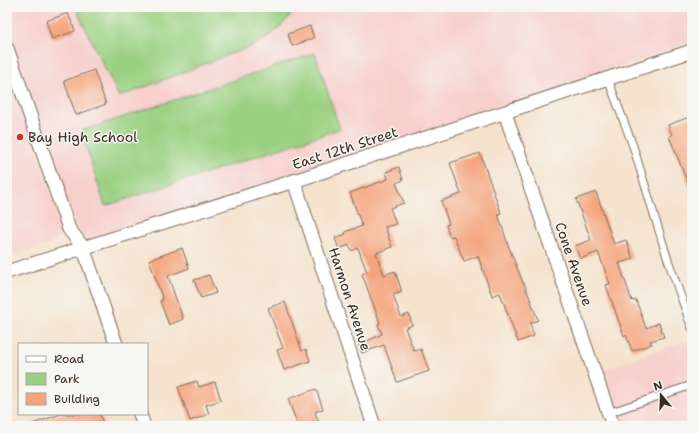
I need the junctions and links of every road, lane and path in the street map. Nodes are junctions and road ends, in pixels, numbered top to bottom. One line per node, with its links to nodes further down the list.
1 (7, 48): 6 (street)
2 (692, 52): 3 (street, East 12th Street)
3 (608, 79): 4 (street, East 12th Street); 8 (lane)
4 (505, 113): 5 (street, East 12th Street); 11 (street, Cone Avenue)
5 (294, 181): 6 (street, East 12th Street); 14 (street, Harmon Avenue)
6 (83, 247): 7 (street, East 12th Street); 9 (street)
7 (7, 272)
8 (692, 328)
9 (116, 343)
10 (692, 385): 11 (lane)
11 (608, 413): 15 (street, Cone Avenue)
12 (140, 415): 13 (street)
13 (144, 426)
14 (374, 426)
15 (613, 426)

